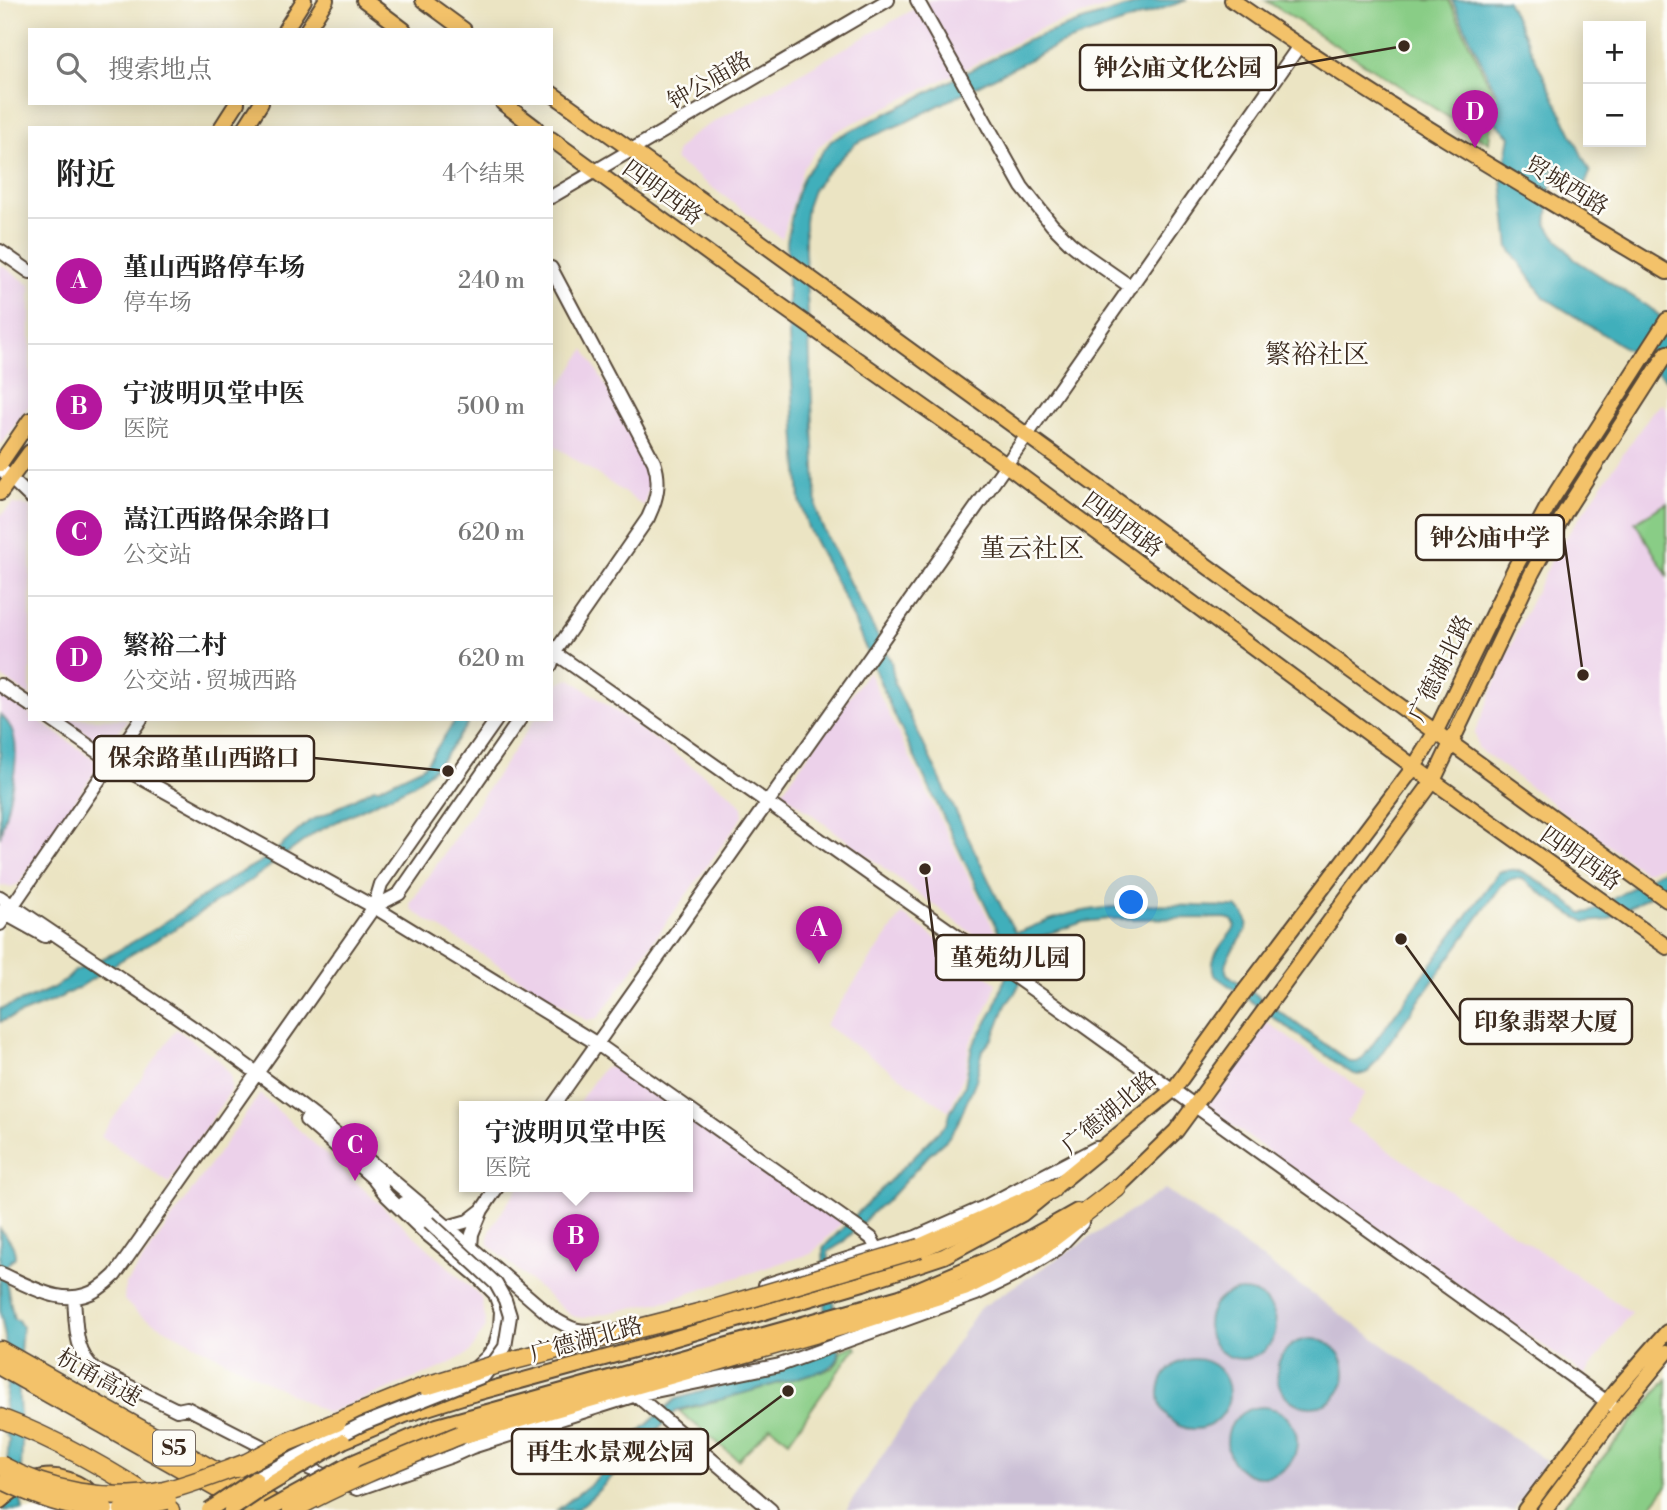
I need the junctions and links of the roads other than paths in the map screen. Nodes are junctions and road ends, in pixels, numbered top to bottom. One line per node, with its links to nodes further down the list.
1 (304, 0): 8 (main road)
2 (326, 0): 9 (main road)
3 (364, 0): 10 (main road)
4 (423, 0): 11 (main road)
5 (888, 0): 21 (street, 钟公庙路)
6 (917, 0): 28 (street)
7 (1236, 2): 12 (main road, 贸城西路)
8 (286, 28)
9 (308, 28)
10 (401, 28)
11 (461, 28)
12 (1299, 47): 27 (main road, 贸城西路); 28 (street)
13 (553, 94): 21 (main road, 四明西路)
14 (236, 105): 17 (main road)
15 (260, 105): 18 (main road)
16 (506, 105): 19 (main road)
17 (223, 126)
18 (246, 126)
19 (533, 126)
20 (553, 140): 22 (main road, 四明西路)
21 (631, 150): 22 (street, 钟公庙路); 32 (main road, 四明西路)
22 (596, 172): 23 (street, 钟公庙路); 34 (main road, 四明西路)
23 (553, 196)
24 (0, 251): 25 (street)
25 (28, 271)
26 (553, 272): 39 (street)
27 (1667, 272)
28 (1130, 287): 32 (street)
29 (1664, 325): 47 (main road, 广德湖北路)
30 (1667, 353): 48 (main road, 广德湖北路)
31 (28, 422): 35 (main road)
32 (1026, 436): 34 (street); 47 (main road, 四明西路)
33 (28, 455): 36 (main road)
34 (1006, 465): 50 (main road, 四明西路); 52 (street)
35 (0, 466): 36 (street)
36 (11, 479): 37 (main road); 38 (street)
37 (0, 493)
38 (28, 496)
39 (553, 655)
40 (553, 657): 52 (street)
41 (0, 685): 42 (street)
42 (28, 704)
43 (53, 721): 49 (street)
44 (140, 721): 49 (street)
45 (497, 721): 55 (street)
46 (519, 721): 55 (street)
47 (1435, 733): 48 (main road, 四明西路); 50 (main road, 广德湖北路)
48 (1450, 744): 51 (main road, 广德湖北路); 54 (main road, 四明西路)
49 (112, 762): 55 (street); 56 (street)
50 (1414, 766): 51 (main road, 四明西路); 60 (main road, 广德湖北路)
51 (1433, 781): 57 (main road, 四明西路); 63 (main road, 广德湖北路)
52 (767, 802): 58 (street); 60 (street)
53 (0, 897): 56 (street)
54 (1663, 898)
55 (374, 906): 58 (street); 59 (street)
56 (5, 914): 59 (street); 59 (street)
57 (1667, 947)
58 (596, 1043): 61 (street); 62 (street)
59 (255, 1077): 66 (street); 71 (street); 75 (street)
60 (1173, 1090): 63 (street); 65 (main road, 广德湖北路)
61 (556, 1101)
62 (678, 1101)
63 (1195, 1105): 67 (main road, 广德湖北路); 83 (street)
64 (693, 1111): 73 (street)
65 (1108, 1142): 68 (main road, 广德湖北路); 73 (street)
66 (375, 1181): 80 (street, bridge); 85 (street)
67 (1117, 1188): 82 (street); 96 (main road, 广德湖北路, bridge); 98 (highway, bridge)
68 (1052, 1189): 80 (highway, bridge); 94 (main road, 广德湖北路, bridge)
69 (494, 1192): 70 (street)
70 (482, 1210): 71 (street); 72 (street)
71 (447, 1227): 72 (street)
72 (471, 1247): 73 (street)
73 (877, 1249)
74 (0, 1273): 75 (street)
75 (74, 1297): 85 (street)
76 (1667, 1332): 83 (main road)
77 (0, 1350): 81 (highway, 杭甬高速 / S5)
78 (1667, 1352): 83 (main road)
79 (0, 1366): 81 (highway, 杭甬高速 / S5)
80 (491, 1366): 87 (highway, bridge)
81 (62, 1393): 95 (highway, 杭甬高速 / S5); 97 (highway, 杭甬高速 / S5)
82 (636, 1395): 85 (street); 99 (street)
83 (1613, 1406): 100 (main road); 101 (main road)
84 (0, 1418): 92 (highway, bridge)
85 (278, 1455)
86 (0, 1465): 87 (highway, bridge)
87 (251, 1471): 91 (highway, bridge); 93 (main road, bridge)
88 (0, 1478): 90 (highway, bridge)
89 (0, 1501): 90 (main road, bridge)
90 (105, 1510)
91 (123, 1510)
92 (170, 1510)
93 (209, 1510)
94 (231, 1510)
95 (256, 1510)
96 (267, 1510)
97 (284, 1510)
98 (292, 1510)
99 (771, 1510)
100 (1525, 1510)
101 (1545, 1510)

